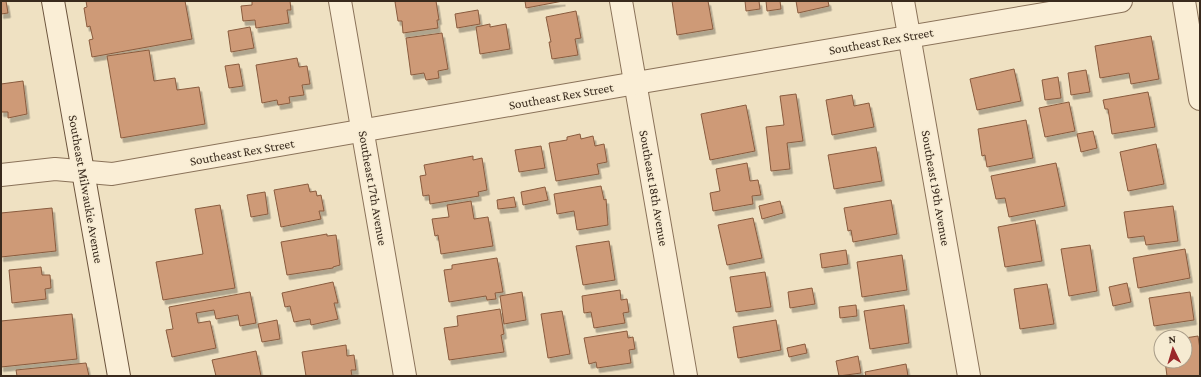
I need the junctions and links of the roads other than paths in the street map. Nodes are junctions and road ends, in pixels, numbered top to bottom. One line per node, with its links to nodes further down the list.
1 (53, 1): 11 (street, Southeast Milwaukie Avenue)
2 (340, 1): 10 (street, Southeast 17th Avenue)
3 (621, 1): 8 (street, Southeast 18th Avenue)
4 (903, 1): 7 (street, Southeast 19th Avenue)
5 (1121, 1): 7 (street, Southeast Rex Street)
6 (1184, 1): 9 (street)
7 (909, 36): 8 (street, Southeast Rex Street); 16 (street, Southeast 19th Avenue)
8 (636, 82): 10 (street, Southeast Rex Street); 15 (street, Southeast 18th Avenue)
9 (1200, 99)
10 (363, 131): 11 (street, Southeast Rex Street); 14 (street, Southeast 17th Avenue)
11 (83, 172): 12 (street, Southeast Rex Street); 13 (street, Southeast Milwaukie Avenue)
12 (1, 175)
13 (119, 376)
14 (405, 376)
15 (686, 376)
16 (969, 376)

